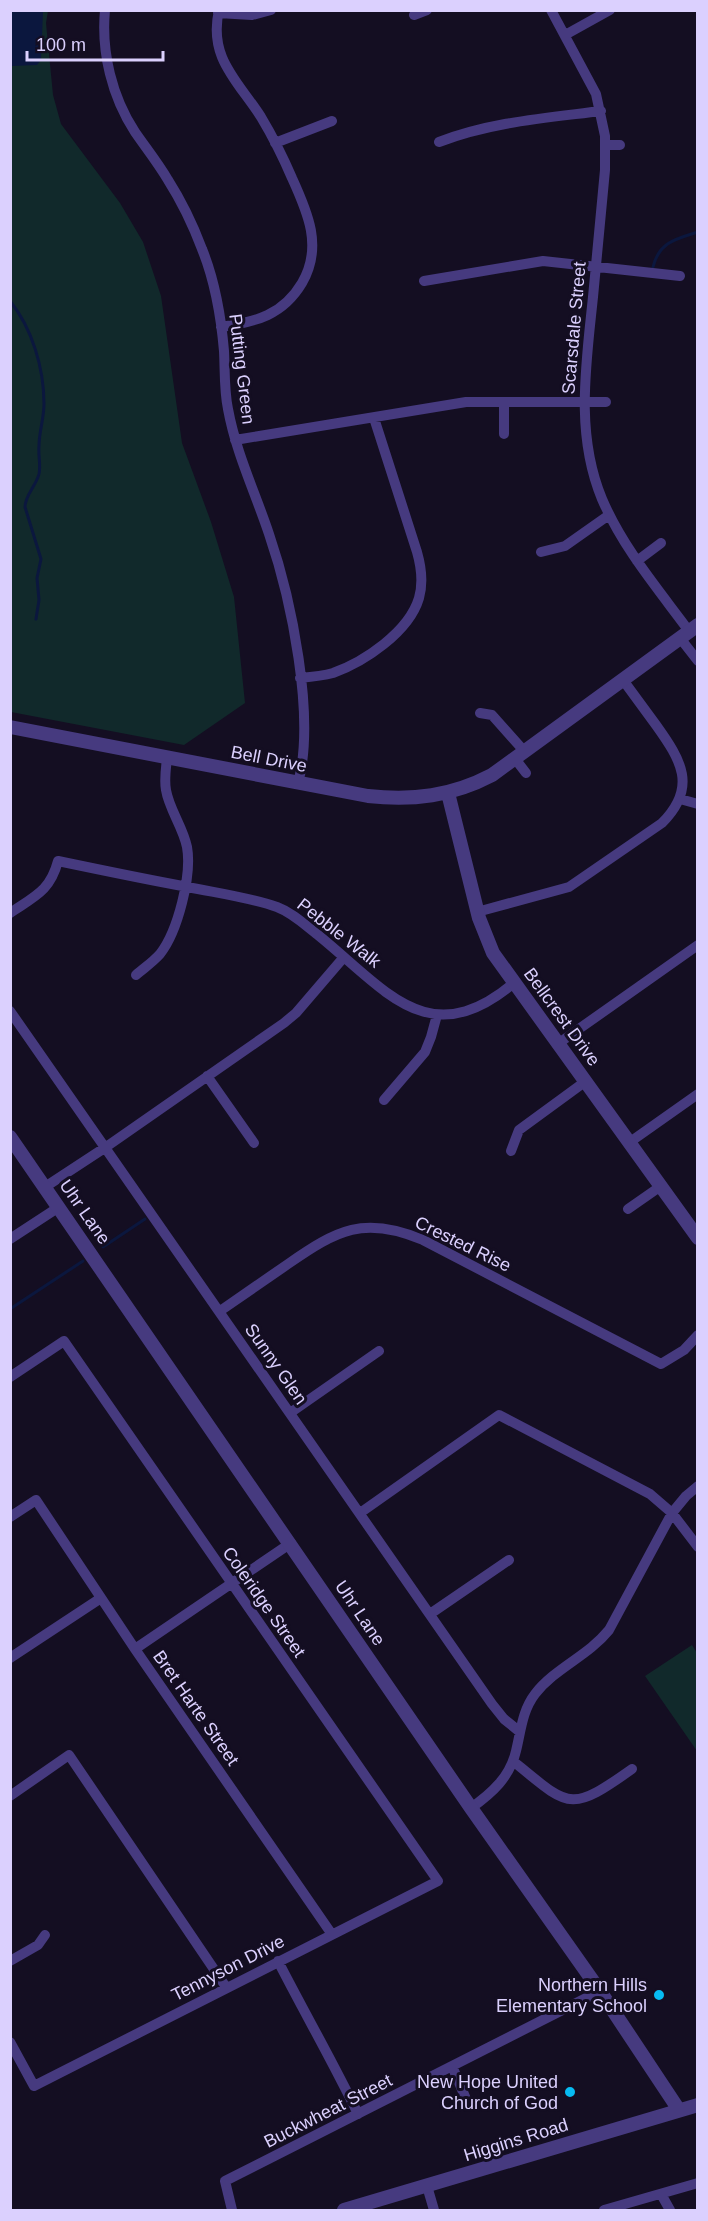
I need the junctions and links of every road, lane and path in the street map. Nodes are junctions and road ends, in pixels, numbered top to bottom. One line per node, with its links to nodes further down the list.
1 (105, 10): 18 (street, Putting Green)
2 (271, 10): 6 (street)
3 (427, 10): 7 (street)
4 (551, 10): 8 (street, Scarsdale Street)
5 (610, 10): 8 (street)
6 (219, 12): 12 (street)
7 (414, 15)
8 (565, 35): 9 (street, Scarsdale Street)
9 (601, 111): 11 (street); 13 (street, Scarsdale Street)
10 (332, 121): 12 (street)
11 (439, 142)
12 (275, 143): 18 (street)
13 (605, 145): 14 (street); 15 (street, Scarsdale Street)
14 (620, 145)
15 (596, 267): 16 (street); 17 (street); 21 (street, Scarsdale Street)
16 (680, 276)
17 (424, 280)
18 (221, 327): 24 (street, Putting Green)
19 (504, 402): 21 (street); 22 (street); 23 (street)
20 (606, 402): 21 (street)
21 (584, 403): 25 (street, Scarsdale Street)
22 (374, 418): 24 (street); 31 (street)
23 (504, 434)
24 (235, 440): 31 (street, Putting Green)
25 (609, 515): 27 (street); 28 (street, Scarsdale Street)
26 (661, 543): 28 (street)
27 (541, 552)
28 (637, 561): 29 (street, Scarsdale Street)
29 (689, 631): 30 (street, Scarsdale Street); 32 (street, Bell Drive)
30 (698, 661)
31 (300, 678): 38 (street, Putting Green)
32 (623, 680): 35 (street, Bell Drive); 40 (street)
33 (480, 713): 35 (street)
34 (10, 727): 36 (street, Bell Drive)
35 (520, 756): 37 (street); 39 (street, Bell Drive)
36 (167, 758): 38 (street, Bell Drive); 42 (street)
37 (526, 773)
38 (298, 783): 39 (street, Bell Drive)
39 (448, 793): 43 (street, Bellcrest Drive)
40 (680, 799): 41 (street); 43 (street)
41 (698, 804)
42 (184, 887): 44 (street, Pebble Walk); 46 (street, Pebble Walk); 47 (street)
43 (477, 912): 48 (street, Bellcrest Drive)
44 (10, 913)
45 (698, 945): 51 (street)
46 (344, 957): 50 (street, Pebble Walk); 52 (street)
47 (136, 975)
48 (514, 982): 50 (street, Pebble Walk); 51 (street, Bellcrest Drive)
49 (10, 1011): 59 (street, Sunny Glen)
50 (437, 1015): 55 (street)
51 (559, 1043): 53 (street, Bellcrest Drive)
52 (207, 1076): 58 (street); 59 (street)
53 (586, 1081): 57 (street, Bellcrest Drive); 60 (street)
54 (698, 1094): 57 (street)
55 (384, 1100)
56 (10, 1137): 62 (street, Uhr Lane)
57 (630, 1142): 61 (street, Bellcrest Drive)
58 (254, 1143)
59 (106, 1147): 62 (street); 67 (street, Sunny Glen)
60 (511, 1151)
61 (662, 1186): 64 (street); 65 (street, Bellcrest Drive)
62 (45, 1187): 63 (street, Uhr Lane)
63 (59, 1207): 66 (street); 76 (street, Uhr Lane)
64 (628, 1209)
65 (698, 1238)
66 (10, 1239)
67 (220, 1311): 68 (street, Crested Rise); 71 (street, Sunny Glen)
68 (698, 1335)
69 (379, 1351): 71 (street)
70 (10, 1377): 79 (street, Coleridge Street)
71 (290, 1413): 73 (street, Sunny Glen)
72 (698, 1486): 74 (street)
73 (360, 1513): 74 (street); 81 (street, Sunny Glen)
74 (672, 1513): 77 (street); 84 (street)
75 (10, 1517): 80 (street, Bret Harte Street)
76 (291, 1543): 79 (street); 88 (street, Uhr Lane)
77 (698, 1547)
78 (509, 1560): 81 (street)
79 (232, 1584): 82 (street); 89 (street, Coleridge Street)
80 (101, 1598): 82 (street, Bret Harte Street); 83 (street)
81 (430, 1614): 84 (street, Sunny Glen)
82 (135, 1648): 90 (street, Bret Harte Street)
83 (10, 1658)
84 (520, 1732): 85 (street)
85 (513, 1761): 86 (street); 88 (street)
86 (632, 1768)
87 (10, 1796): 94 (street)
88 (471, 1808): 95 (street, Uhr Lane)
89 (438, 1881): 90 (street, Tennyson Drive)
90 (331, 1933): 92 (street, Tennyson Drive)
91 (45, 1935): 93 (street)
92 (278, 1960): 94 (street, Tennyson Drive); 101 (street)
93 (10, 1961)
94 (226, 1987): 96 (street, Tennyson Drive)
95 (600, 1991): 97 (street, Buckwheat Street); 100 (street, Uhr Lane)
96 (10, 2042)
97 (452, 2066): 98 (street); 101 (street, Buckwheat Street)
98 (466, 2099)
99 (698, 2104): 100 (street, Higgins Road)
100 (679, 2110): 103 (street, Higgins Road)
101 (358, 2114): 105 (street, Buckwheat Street)
102 (698, 2183): 104 (street)
103 (427, 2186): 106 (street, Higgins Road); 107 (street)
104 (661, 2194): 108 (street); 109 (street)
105 (232, 2211)
106 (344, 2211)
107 (434, 2211)
108 (604, 2211)
109 (670, 2211)

